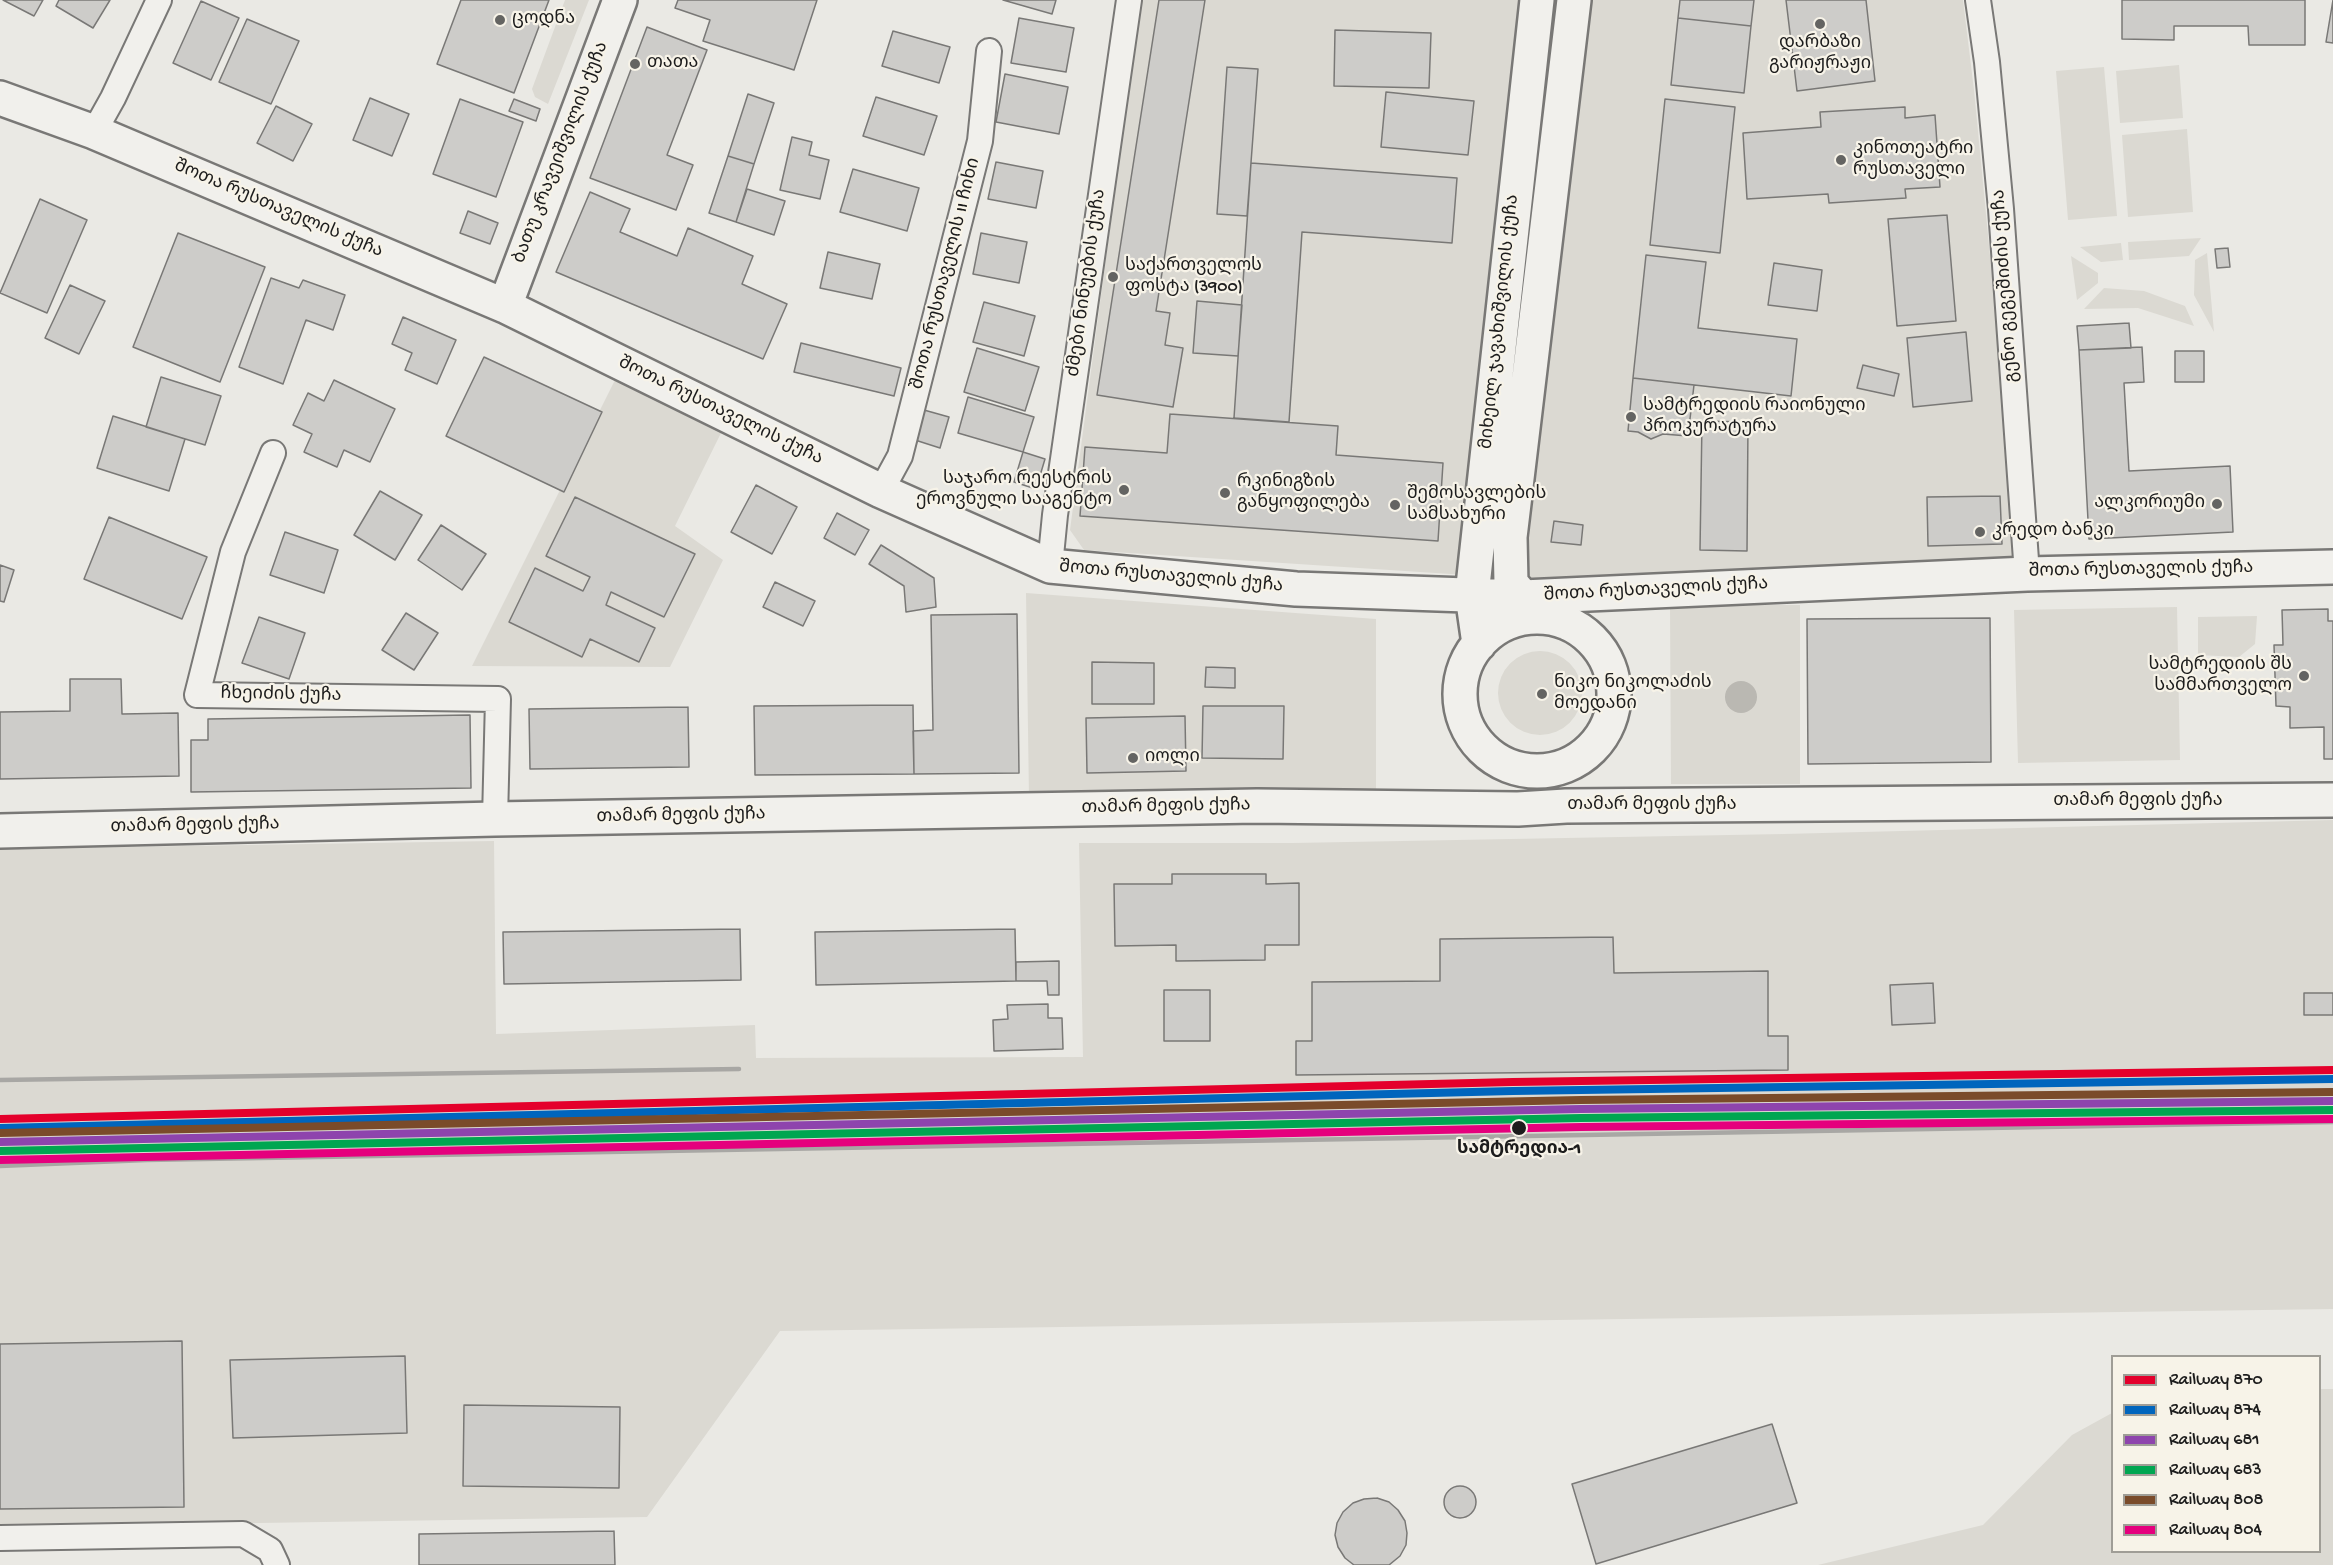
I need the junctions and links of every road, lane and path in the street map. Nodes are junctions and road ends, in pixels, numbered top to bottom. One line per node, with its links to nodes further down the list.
1 (159, 0): 9 (street)
2 (620, 0): 10 (main road, ბათუ კრავეიშვილის ქუჩა)
3 (1129, 0): 13 (street, ძმები ნინუების ქუჩა)
4 (1537, 0): 16 (main road, მიხეილ ჯავახიშვილის ქუჩა)
5 (1574, 0): 17 (main road, მიხეილ ჯავახიშვილის ქუჩა)
6 (1978, 0): 15 (street, გენო გეგეშიძის ქუჩა)
7 (989, 51): 12 (street, შოთა რუსთაველის II ჩიხი)
8 (0, 98): 9 (main road, შოთა რუსთაველის ქუჩა)
9 (94, 132): 10 (main road, შოთა რუსთაველის ქუჩა)
10 (505, 306): 12 (main road, შოთა რუსთაველის ქუჩა)
11 (273, 453): 25 (street, ჩხეიძის ქუჩა)
12 (881, 491): 13 (main road, შოთა რუსთაველის ქუჩა)
13 (1050, 567): 16 (main road, შოთა რუსთაველის ქუჩა)
14 (2333, 567): 15 (main road, შოთა რუსთაველის ქუჩა)
15 (2027, 574): 17 (main road, შოთა რუსთაველის ქუჩა)
16 (1472, 596): 17 (main road, შოთა რუსთაველის ქუჩა); 19 (main road, მიხეილ ჯავახიშვილის ქუჩა)
17 (1522, 597): 18 (main road)
18 (1565, 622): 19 (main road); 20 (main road)
19 (1479, 644): 21 (main road)
20 (1592, 748): 21 (main road); 23 (main road)
21 (1496, 759): 24 (main road)
22 (2333, 800): 23 (main road, თამარ მეფის ქუჩა)
23 (1566, 806): 24 (main road, თამარ მეფის ქუჩა)
24 (1518, 809): 25 (main road, თამარ მეფის ქუჩა)
25 (495, 819): 26 (main road, თამარ მეფის ქუჩა)
26 (0, 831)
27 (0, 1538): 28 (street)
28 (277, 1565)

